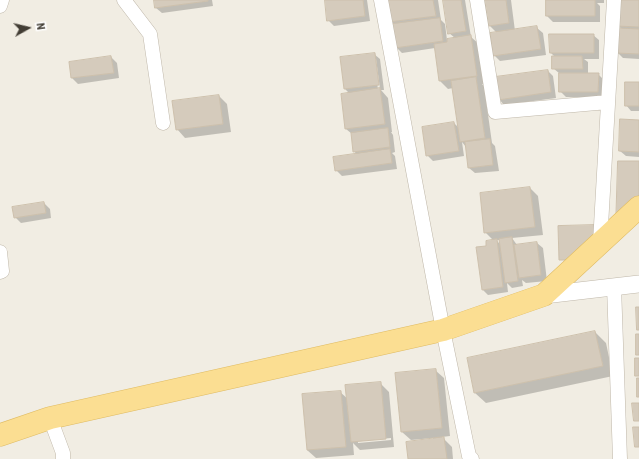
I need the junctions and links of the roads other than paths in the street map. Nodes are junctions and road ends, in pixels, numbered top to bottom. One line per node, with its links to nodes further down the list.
1 (2, 0): 6 (street)
2 (124, 0): 8 (street)
3 (381, 0): 16 (street)
4 (477, 0): 7 (street)
5 (614, 0): 7 (street)
6 (0, 6)
7 (608, 102): 10 (street)
8 (163, 123)
9 (639, 207): 10 (main road)
10 (600, 243): 15 (main road)
11 (0, 252): 12 (street)
12 (0, 272)
13 (639, 284): 14 (street)
14 (614, 286): 15 (street); 21 (street)
15 (544, 295): 16 (main road)
16 (442, 330): 17 (main road); 20 (street)
17 (50, 418): 18 (main road); 19 (street)
18 (0, 435)
19 (63, 459)
20 (472, 459)
21 (620, 459)

